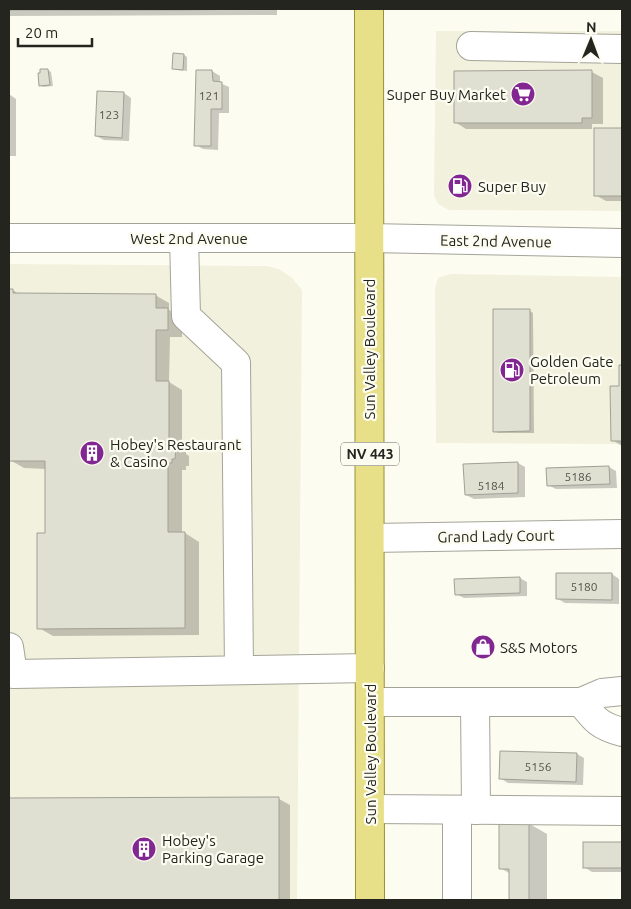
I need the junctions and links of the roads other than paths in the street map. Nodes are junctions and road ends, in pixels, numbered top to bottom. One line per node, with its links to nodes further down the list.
1 (368, 9): 6 (main road, Sun Valley Boulevard / NV 443)
2 (471, 46): 3 (street)
3 (622, 49)
4 (9, 238): 5 (street, West 2nd Avenue)
5 (184, 238): 6 (street, West 2nd Avenue); 12 (street)
6 (369, 238): 7 (street, East 2nd Avenue); 9 (main road, Sun Valley Boulevard / NV 443)
7 (622, 243)
8 (622, 534): 9 (street, Grand Lady Court)
9 (370, 538): 11 (main road, Sun Valley Boulevard / NV 443)
10 (9, 647): 12 (street)
11 (370, 668): 12 (street); 14 (main road, Sun Valley Boulevard / NV 443)
12 (239, 670)
13 (622, 691): 16 (street)
14 (370, 702): 15 (street); 18 (main road, Sun Valley Boulevard / NV 443)
15 (475, 702): 16 (street); 19 (street)
16 (581, 702): 17 (street)
17 (622, 732)
18 (370, 809): 19 (street); 21 (main road, Sun Valley Boulevard / NV 443)
19 (466, 810): 20 (street); 22 (street)
20 (622, 811)
21 (370, 900)
22 (456, 900)

